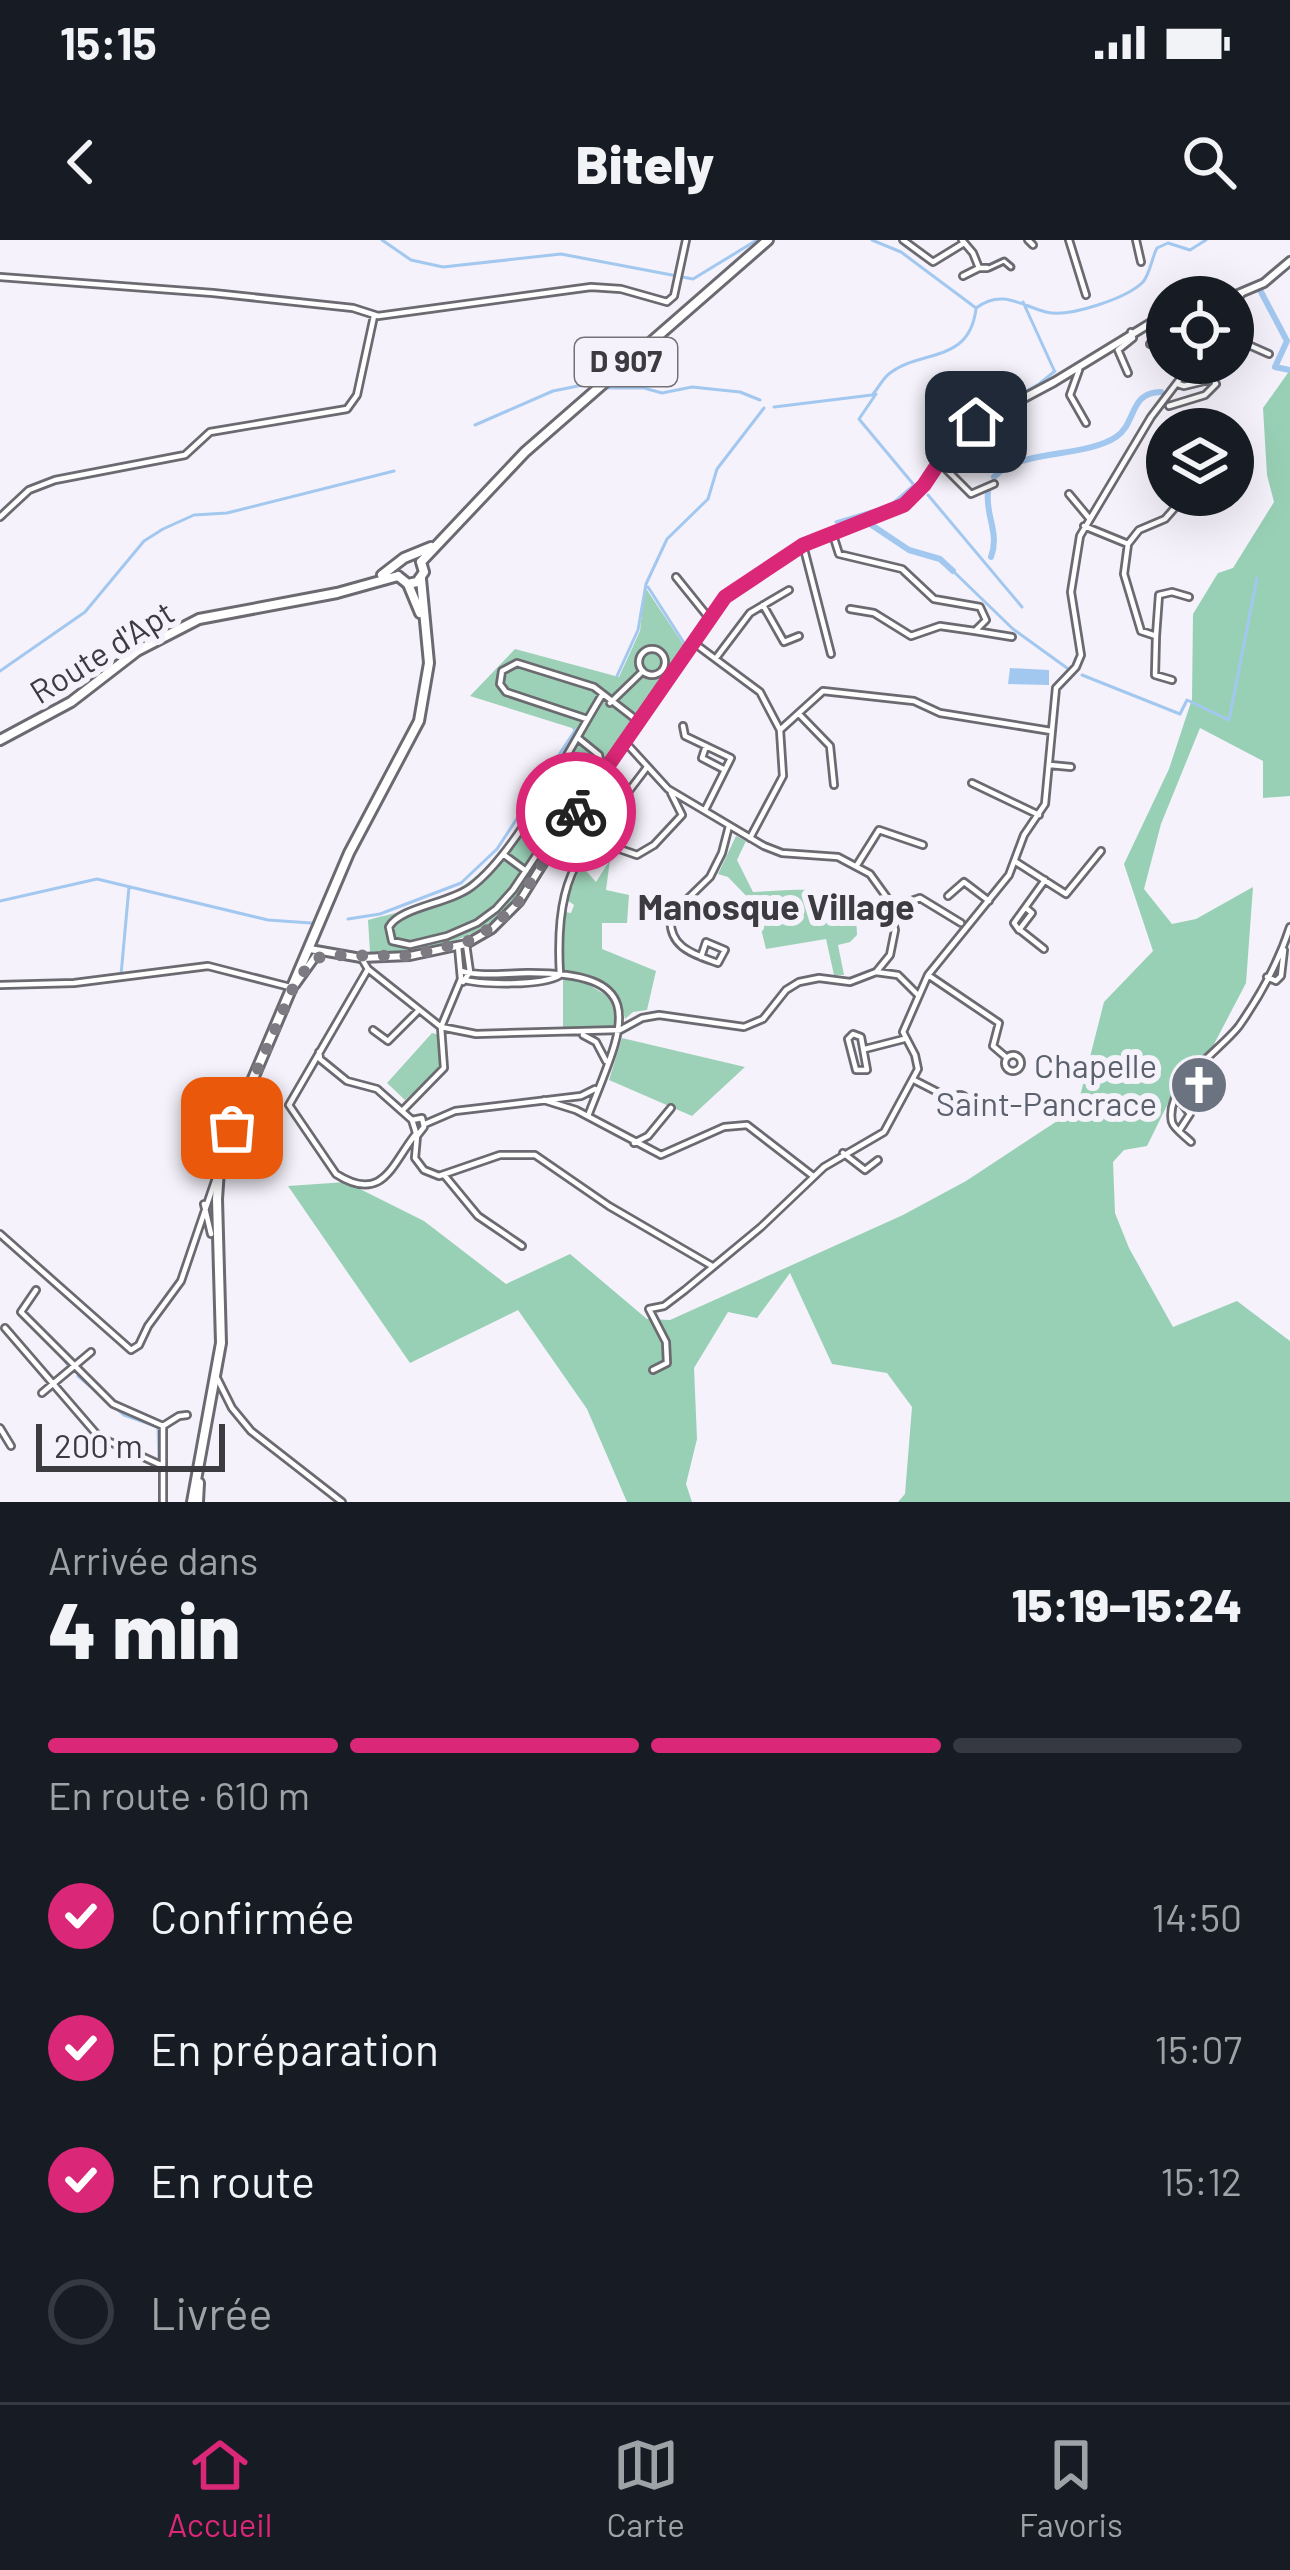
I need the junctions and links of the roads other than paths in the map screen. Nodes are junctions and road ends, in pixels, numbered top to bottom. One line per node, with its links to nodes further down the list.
1 (686, 240): 15 (street)
2 (768, 240): 34 (main road, D 907)
3 (903, 240): 6 (street)
4 (1069, 240): 14 (street)
5 (1136, 240): 8 (street)
6 (963, 242): 10 (street)
7 (1290, 261): 13 (street)
8 (1141, 262)
9 (1011, 267): 10 (street)
10 (983, 268): 11 (street)
11 (963, 276)
12 (0, 277): 15 (street)
13 (1254, 288)
14 (1086, 295)
15 (374, 316): 30 (street)
16 (1146, 324): 17 (street)
17 (1131, 332): 20 (street); 21 (street)
18 (1254, 347): 19 (street)
19 (1269, 354)
20 (1082, 364): 25 (street); 26 (street)
21 (1128, 373)
22 (1175, 384): 31 (street)
23 (1216, 384): 24 (street)
24 (1169, 406)
25 (1086, 423)
26 (939, 462): 27 (street); 33 (street)
27 (994, 484)
28 (1069, 494): 31 (street)
29 (1167, 516): 35 (street)
30 (0, 517)
31 (1089, 518): 32 (street)
32 (1084, 526): 35 (street); 67 (street)
33 (833, 533): 36 (street); 51 (street)
34 (437, 544): 37 (main road, D 907); 38 (main road, D 907)
35 (1128, 544): 53 (street)
36 (803, 545): 49 (street); 56 (street)
37 (408, 557): 38 (main road); 39 (main road)
38 (421, 562): 42 (main road)
39 (398, 564): 40 (main road); 43 (main road, Route d'Apt)
40 (398, 576): 43 (main road, Route d'Apt); 44 (main road)
41 (676, 577): 49 (street)
42 (421, 579): 44 (main road); 50 (main road)
43 (373, 582): 69 (main road, Route d'Apt)
44 (408, 584): 50 (main road)
45 (789, 590): 47 (street)
46 (1189, 597): 53 (street)
47 (763, 605): 52 (street); 57 (street)
48 (850, 609): 51 (street)
49 (709, 618): 55 (street)
50 (426, 632): 98 (main road)
51 (975, 632): 54 (street)
52 (799, 636)
53 (1156, 636): 59 (street)
54 (1012, 637)
55 (694, 643): 57 (street); 64 (street)
56 (831, 654)
57 (716, 658): 66 (street)
58 (643, 671): 58 (street); 61 (street)
59 (1172, 680)
60 (602, 695): 61 (street); 63 (street); 63 (street)
61 (610, 703): 64 (street)
62 (799, 714): 66 (street); 67 (street); 77 (street)
63 (587, 719): 68 (street)
64 (640, 722): 70 (street)
65 (683, 726): 71 (street)
66 (780, 730): 83 (street)
67 (1051, 731): 72 (street)
68 (578, 738): 86 (street); 89 (street)
69 (0, 740)
70 (626, 743): 73 (street); 96 (street)
71 (706, 746): 75 (street); 75 (street)
72 (1050, 765): 74 (street); 80 (street)
73 (648, 766): 78 (street); 82 (street)
74 (1071, 767)
75 (725, 770): 79 (street)
76 (972, 784): 80 (street)
77 (834, 785)
78 (668, 789): 79 (street); 82 (street)
79 (704, 811): 81 (street)
80 (1040, 814): 87 (street)
81 (729, 826): 83 (street); 100 (street)
82 (609, 829): 105 (street)
83 (750, 838): 88 (street)
84 (923, 845): 88 (street)
85 (1101, 850): 90 (street)
86 (503, 854): 89 (street); 89 (street)
87 (1016, 862): 90 (street); 92 (street)
88 (857, 865): 93 (street)
89 (526, 871)
90 (1045, 880): 97 (street)
91 (948, 896): 92 (street)
92 (989, 902): 107 (street)
93 (891, 908): 94 (street); 99 (street)
94 (961, 922)
95 (1290, 927): 124 (street)
96 (462, 945): 101 (street); 104 (street); 108 (street)
97 (1044, 949)
98 (311, 954): 101 (street); 110 (main road)
99 (890, 955): 103 (street); 106 (street)
100 (699, 956)
101 (361, 958): 102 (street)
102 (368, 969): 112 (street); 119 (street)
103 (876, 972): 106 (street); 115 (street)
104 (470, 974): 105 (street); 108 (street)
105 (560, 975): 108 (street); 115 (street)
106 (898, 975): 111 (street)
107 (928, 975): 111 (street); 120 (street)
108 (461, 979): 113 (street)
109 (0, 985): 110 (street)
110 (293, 988): 138 (main road)
111 (918, 995): 117 (street)
112 (418, 1011): 113 (street); 114 (street)
113 (441, 1027): 116 (street); 128 (street)
114 (373, 1030)
115 (620, 1030): 116 (street); 121 (street)
116 (578, 1033): 121 (street)
117 (904, 1039): 118 (street); 122 (street)
118 (865, 1049): 118 (street)
119 (319, 1052): 128 (street); 133 (street)
120 (1007, 1058)
121 (607, 1065): 123 (street)
122 (913, 1080): 125 (street); 136 (street)
123 (599, 1086): 126 (street); 129 (street)
124 (1177, 1097): 132 (street); 132 (street)
125 (952, 1100)
126 (563, 1102): 129 (street); 131 (street)
127 (670, 1108): 135 (street)
128 (402, 1111): 130 (street)
129 (588, 1116): 135 (street)
130 (412, 1120): 131 (street); 133 (street)
131 (425, 1124): 133 (street)
132 (1179, 1131): 134 (street)
133 (416, 1135): 140 (street)
134 (1191, 1142)
135 (634, 1143): 139 (street)
136 (843, 1153): 137 (street); 139 (street)
137 (878, 1160)
138 (219, 1170): 141 (street); 142 (main road)
139 (813, 1176): 146 (street)
140 (445, 1177): 145 (street); 146 (street)
141 (204, 1204): 142 (street); 144 (street)
142 (214, 1233): 144 (street); 152 (main road)
143 (0, 1234): 144 (street)
144 (195, 1240)
145 (522, 1246)
146 (712, 1266): 151 (street)
147 (36, 1290): 150 (street)
148 (4, 1328): 153 (street)
149 (91, 1352): 150 (street)
150 (74, 1366): 153 (street); 156 (street)
151 (653, 1370)
152 (217, 1378): 161 (main road); 162 (street)
153 (54, 1383): 154 (street); 159 (street)
154 (42, 1393)
155 (187, 1415): 156 (street)
156 (164, 1426): 159 (street)
157 (0, 1429): 158 (street)
158 (11, 1446)
159 (161, 1465): 160 (street)
160 (163, 1502)
161 (195, 1502)
162 (342, 1502)

